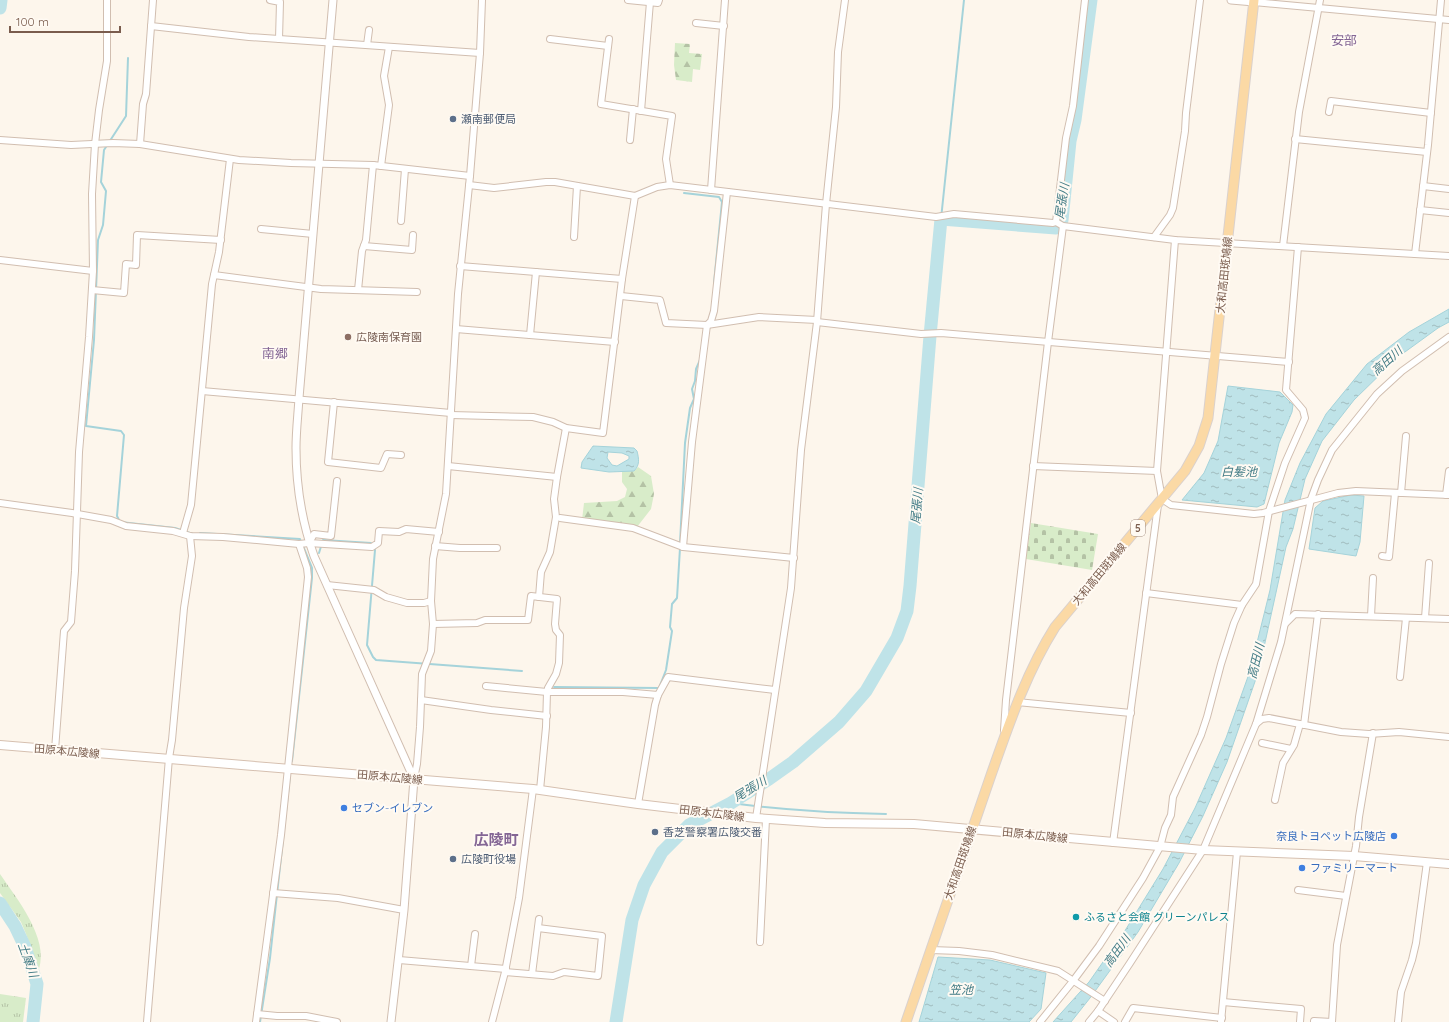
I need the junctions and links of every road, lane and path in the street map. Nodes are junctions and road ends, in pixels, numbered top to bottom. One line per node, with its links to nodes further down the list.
1 (107, 0): 39 (street)
2 (153, 0): 21 (street)
3 (270, 0): 24 (street)
4 (333, 0): 27 (street)
5 (482, 0): 31 (street)
6 (628, 0): 16 (street)
7 (659, 0): 16 (street)
8 (725, 0): 22 (street)
9 (845, 0): 56 (street)
10 (1085, 0): 60 (street)
11 (1200, 0): 65 (street)
12 (1231, 0): 15 (street)
13 (1320, 0): 17 (street)
14 (1441, 0): 18 (street)
15 (1254, 1): 17 (street); 68 (main road, 大和高田斑鳩線 / 5)
16 (650, 2): 33 (street)
17 (1319, 8): 18 (street); 36 (street)
18 (1439, 19): 19 (street); 35 (street)
19 (1449, 20)
20 (696, 23): 22 (street)
21 (150, 26): 24 (street); 40 (street)
22 (724, 26): 53 (street)
23 (369, 30): 28 (street)
24 (279, 39): 27 (street)
25 (550, 39): 29 (street)
26 (609, 39): 29 (street)
27 (328, 43): 28 (street); 43 (street)
28 (367, 45): 30 (street)
29 (608, 46): 32 (street)
30 (389, 47): 31 (street); 45 (street)
31 (480, 53): 47 (street)
32 (633, 109): 33 (street); 38 (street)
33 (641, 111): 49 (street)
34 (1329, 112): 35 (street)
35 (1431, 113): 41 (street)
36 (1295, 139): 41 (street); 70 (street)
37 (0, 140): 39 (street)
38 (630, 140)
39 (95, 144): 40 (street); 76 (street)
40 (140, 144): 42 (street)
41 (1427, 152): 51 (street)
42 (230, 158): 43 (street); 66 (street)
43 (319, 164): 44 (street); 62 (street)
44 (373, 166): 45 (street); 69 (street)
45 (381, 166): 46 (street)
46 (405, 169): 47 (street); 59 (street)
47 (470, 176): 48 (street)
48 (469, 185): 50 (street); 75 (street)
49 (670, 185): 53 (street); 55 (street)
50 (577, 186): 55 (street); 64 (street)
51 (1423, 186): 52 (street); 57 (street)
52 (1449, 189)
53 (711, 190): 54 (street)
54 (727, 192): 56 (street); 86 (street)
55 (635, 196): 79 (street)
56 (826, 204): 60 (street); 85 (street)
57 (1420, 210): 58 (street); 72 (street)
58 (1449, 213)
59 (401, 221)
60 (1059, 224): 65 (street); 91 (street)
61 (261, 229): 62 (street)
62 (313, 234): 80 (street)
63 (413, 235): 69 (street)
64 (574, 236)
65 (1154, 237): 67 (street)
66 (220, 240): 78 (street); 81 (street)
67 (1175, 240): 68 (street); 92 (street)
68 (1227, 243): 70 (street); 93 (main road, 大和高田斑鳩線 / 5)
69 (364, 246): 82 (street)
70 (1283, 246): 71 (street)
71 (1298, 247): 72 (street); 94 (street)
72 (1415, 254): 73 (street)
73 (1449, 256)
74 (0, 260): 76 (street)
75 (460, 266): 77 (street); 87 (street)
76 (93, 271): 81 (street)
77 (536, 272): 79 (street); 88 (street)
78 (214, 275): 80 (street); 95 (street)
79 (622, 279): 84 (street)
80 (308, 288): 82 (street); 96 (street)
81 (92, 290): 114 (street)
82 (358, 290): 83 (street)
83 (417, 292)
84 (621, 296): 86 (street); 90 (street)
85 (817, 321): 86 (street); 91 (street); 124 (street)
86 (708, 325): 121 (street)
87 (456, 329): 88 (street); 98 (street)
88 (530, 335): 90 (street)
89 (1449, 337): 110 (street)
90 (615, 342): 99 (street)
91 (1048, 342): 92 (street); 103 (street)
92 (1166, 352): 93 (street); 105 (street)
93 (1215, 356): 94 (street); 111 (main road, 大和高田斑鳩線 / 5)
94 (1289, 362): 113 (street)
95 (202, 391): 96 (street); 116 (street)
96 (299, 398): 97 (street); 119 (street)
97 (334, 402): 98 (street); 101 (street)
98 (451, 414): 99 (street); 102 (street)
99 (566, 428): 106 (street)
100 (1406, 436): 108 (street)
101 (401, 455)
102 (448, 466): 106 (street); 117 (street)
103 (1033, 466): 105 (street); 152 (street)
104 (1449, 471): 109 (street)
105 (1157, 472): 111 (street)
106 (557, 477): 129 (street)
107 (337, 481): 119 (street)
108 (1398, 493): 109 (street); 110 (street); 123 (street)
109 (1448, 495)
110 (1311, 499): 113 (street); 138 (street)
111 (1160, 502): 113 (street); 128 (street); 145 (main road, 大和高田斑鳩線 / 5)
112 (0, 503): 114 (street)
113 (1272, 510): 131 (street)
114 (78, 514): 116 (street); 156 (street)
115 (560, 518): 121 (street)
116 (184, 530): 118 (street)
117 (439, 532): 119 (street); 120 (street)
118 (190, 536): 119 (street); 157 (street)
119 (304, 543): 127 (street); 158 (street)
120 (435, 546): 122 (street); 130 (street)
121 (683, 547): 124 (street)
122 (497, 548)
123 (1382, 556)
124 (794, 558): 141 (street)
125 (1429, 563): 135 (street)
126 (1373, 578): 133 (street)
127 (327, 585): 130 (street); 159 (street)
128 (1146, 593): 131 (street); 146 (street)
129 (539, 597): 137 (street); 142 (street)
130 (431, 601): 137 (street)
131 (1242, 606): 167 (street)
132 (1318, 614): 133 (street); 138 (street); 149 (street)
133 (1371, 616): 134 (street)
134 (1406, 618): 135 (street); 139 (street)
135 (1425, 618): 136 (street)
136 (1449, 619)
137 (434, 624): 144 (street)
138 (1285, 624): 148 (street)
139 (1400, 677)
140 (486, 686): 142 (street)
141 (775, 690): 143 (street); 163 (street)
142 (547, 692): 143 (street); 147 (street)
143 (658, 695): 162 (street)
144 (421, 700): 147 (street); 159 (street)
145 (1017, 702): 146 (street); 152 (main road, 大和高田斑鳩線 / 5)
146 (1131, 714): 166 (street)
147 (547, 716): 160 (street)
148 (1256, 724): 149 (street); 168 (street)
149 (1302, 724): 150 (street); 155 (street)
150 (1373, 733): 151 (street); 170 (street)
151 (1449, 736)
152 (1004, 740): 165 (main road, 大和高田斑鳩線 / 5)
153 (1262, 743): 155 (street)
154 (0, 745): 156 (main road, 田原本広陵線)
155 (1291, 749): 161 (street)
156 (55, 750): 157 (main road, 田原本広陵線)
157 (169, 758): 158 (main road, 田原本広陵線); 193 (street)
158 (288, 768): 159 (main road, 田原本広陵線); 174 (street)
159 (414, 779): 160 (main road, 田原本広陵線); 176 (street)
160 (537, 789): 162 (main road, 田原本広陵線); 184 (street)
161 (1275, 800)
162 (638, 804): 163 (main road, 田原本広陵線)
163 (756, 818): 164 (main road, 田原本広陵線)
164 (766, 819): 165 (main road, 田原本広陵線); 180 (street)
165 (972, 829): 166 (main road, 田原本広陵線); 181 (main road, 大和高田斑鳩線 / 5)
166 (1113, 843): 167 (main road, 田原本広陵線)
167 (1162, 847): 168 (main road, 田原本広陵線); 186 (street)
168 (1200, 850): 169 (main road, 田原本広陵線); 187 (street)
169 (1237, 852): 170 (main road, 田原本広陵線); 188 (street)
170 (1354, 856): 171 (main road, 田原本広陵線); 175 (street)
171 (1427, 862): 172 (main road, 田原本広陵線); 205 (street)
172 (1449, 864)
173 (1298, 890): 175 (street)
174 (273, 893): 176 (street); 190 (street)
175 (1346, 896): 204 (street)
176 (404, 910): 182 (street)
177 (539, 919): 178 (street)
178 (538, 928): 185 (street); 185 (street)
179 (475, 934): 183 (street)
180 (760, 942)
181 (931, 950): 186 (street); 198 (main road, 大和高田斑鳩線 / 5)
182 (399, 960): 183 (street); 196 (street)
183 (471, 966): 184 (street)
184 (505, 970): 185 (street); 197 (street)
185 (532, 974)
186 (1075, 982): 187 (street); 199 (street)
187 (1105, 1001): 189 (street)
188 (1223, 1002): 191 (street); 203 (street)
189 (1098, 1011): 200 (street); 201 (street)
190 (257, 1014): 194 (street); 195 (street)
191 (1221, 1020): 202 (street)
192 (1314, 1021): 204 (street)
193 (147, 1022)
194 (256, 1022)
195 (337, 1022)
196 (391, 1022)
197 (492, 1022)
198 (906, 1022)
199 (1040, 1022)
200 (1089, 1022)
201 (1114, 1022)
202 (1125, 1022)
203 (1300, 1022)
204 (1332, 1022)
205 (1398, 1022)

